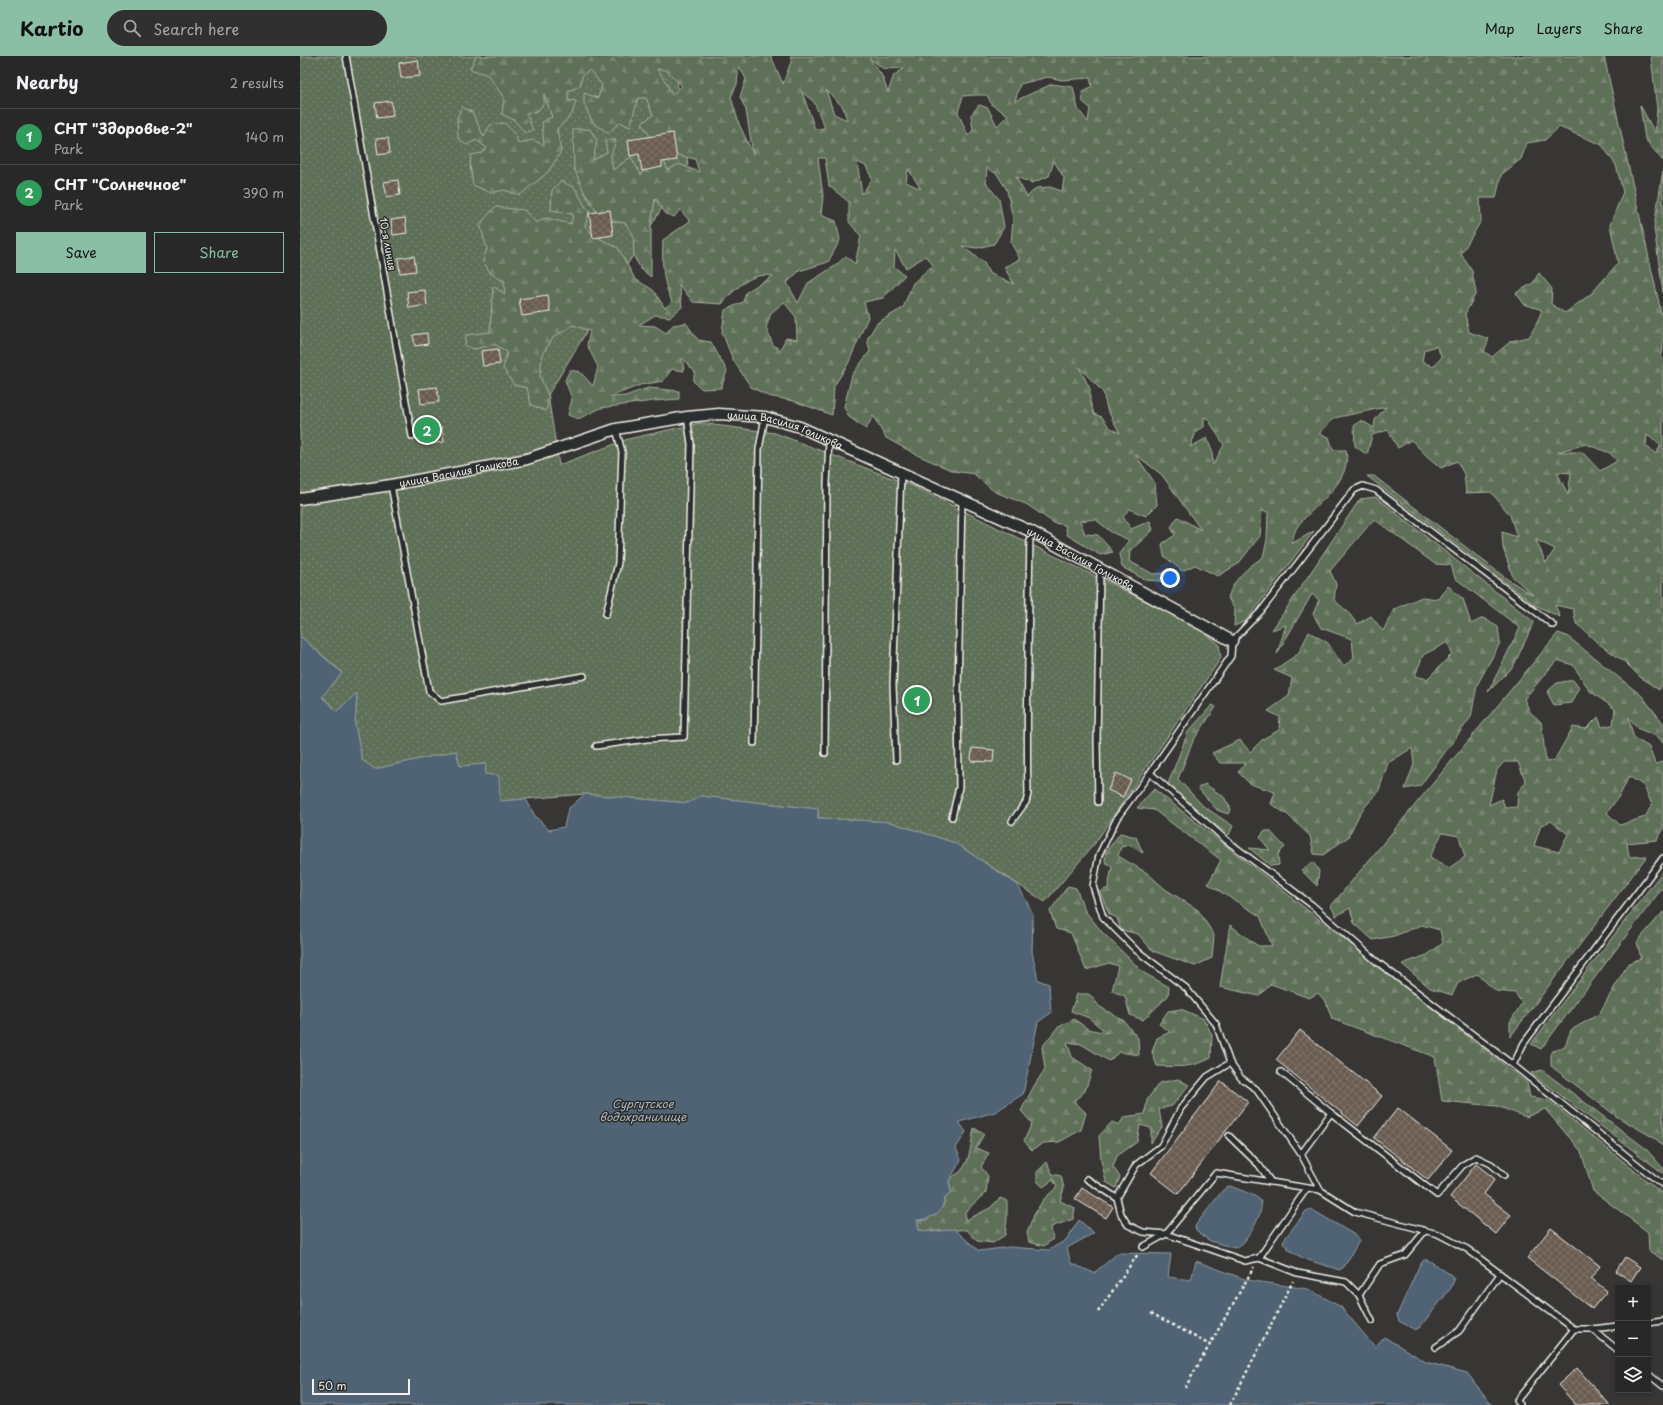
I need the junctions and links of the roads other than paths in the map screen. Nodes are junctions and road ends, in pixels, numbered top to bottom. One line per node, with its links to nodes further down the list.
1 (346, 56): 5 (lane, 10-я линия)
2 (687, 416): 3 (street, улица Василия Голикова); 4 (street, улица Василия Голикова); 18 (lane)
3 (765, 417): 6 (street, улица Василия Голикова); 17 (lane)
4 (616, 428): 8 (street, улица Василия Голикова); 13 (lane)
5 (412, 436)
6 (829, 440): 7 (street, улица Василия Голикова); 19 (lane)
7 (901, 472): 10 (street, улица Василия Голикова); 20 (lane)
8 (391, 485): 9 (street, улица Василия Голикова); 16 (lane)
9 (300, 499)
10 (962, 499): 11 (street, улица Василия Голикова); 23 (lane)
11 (1030, 530): 12 (street, улица Василия Голикова); 24 (lane)
12 (1100, 569): 15 (street, улица Василия Голикова); 22 (lane)
13 (606, 614)
14 (1553, 625): 15 (lane)
15 (1232, 642): 21 (lane)
16 (584, 676)
17 (754, 743)
18 (596, 746)
19 (825, 753)
20 (896, 760)
21 (1150, 773): 26 (lane); 27 (lane)
22 (1098, 802)
23 (952, 817)
24 (1012, 821)
25 (1663, 858): 27 (lane)
26 (1230, 1063): 31 (lane); 38 (lane)
27 (1512, 1065): 35 (lane)
28 (1281, 1072): 29 (lane)
29 (1331, 1113): 31 (lane); 32 (lane)
30 (1229, 1136): 34 (lane)
31 (1301, 1154): 37 (lane)
32 (1504, 1175)
33 (1086, 1179): 38 (lane)
34 (1271, 1182): 36 (lane); 40 (lane)
35 (1663, 1185)
36 (1307, 1188): 37 (lane); 42 (lane)
37 (1320, 1190): 39 (lane)
38 (1117, 1198): 40 (lane)
39 (1425, 1230): 43 (lane); 44 (lane)
40 (1166, 1234): 41 (lane); 42 (lane)
41 (1143, 1247)
42 (1260, 1258): 44 (lane)
43 (1500, 1274): 49 (lane); 51 (lane)
44 (1359, 1295): 45 (lane)
45 (1372, 1321)
46 (1663, 1321): 47 (lane)
47 (1651, 1322)
48 (1615, 1326): 50 (lane)
49 (1574, 1329): 50 (lane); 55 (lane)
50 (1592, 1329): 52 (lane)
51 (1436, 1347)
52 (1615, 1348)
53 (1651, 1376): 54 (lane)
54 (1663, 1386)
55 (1519, 1405)

